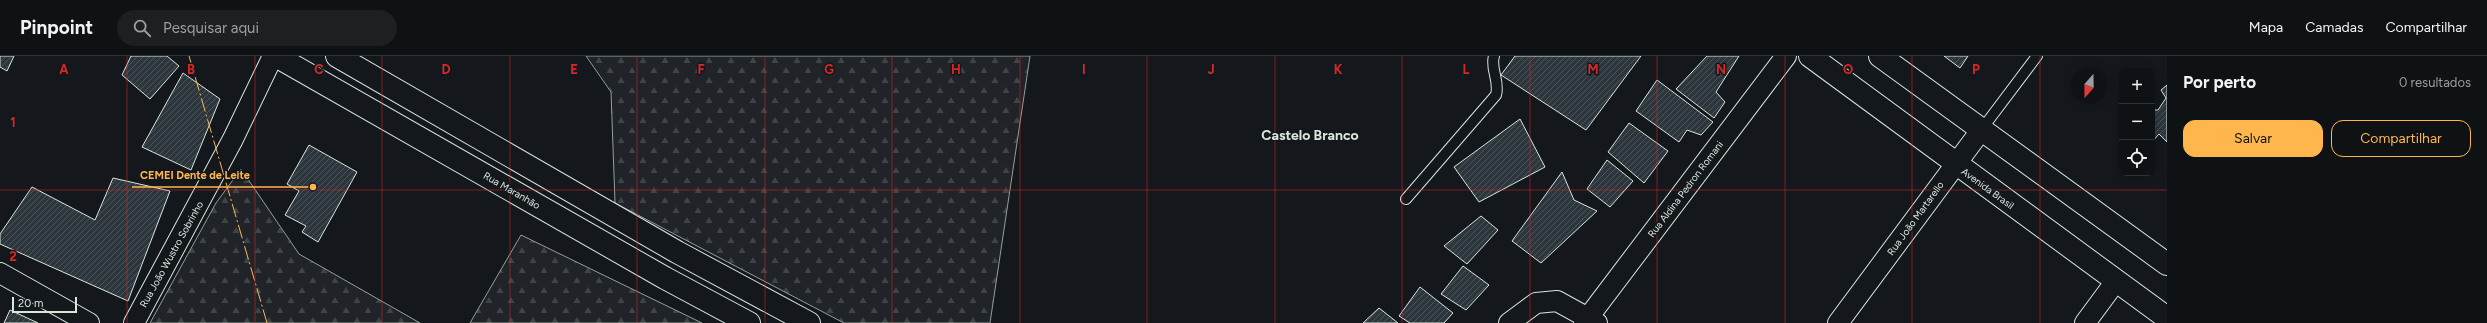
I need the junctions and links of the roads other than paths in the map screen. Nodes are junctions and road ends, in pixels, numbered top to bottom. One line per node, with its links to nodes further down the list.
1 (273, 56): 22 (street, Rua João Wustro Sobrinho)
2 (276, 56): 12 (street, Rua Maranhão)
3 (337, 56): 10 (street)
4 (1494, 56): 13 (lane)
5 (1786, 56): 20 (street, Rua Aldina Pedron Romani)
6 (1810, 56): 11 (street, Avenida Brasil)
7 (1880, 56): 9 (street)
8 (2037, 56): 9 (lane, Rua João Martarello)
9 (1982, 129): 11 (street, Rua João Martarello); 15 (street)
10 (503, 152): 12 (street); 14 (street)
11 (1955, 164): 18 (street, Avenida Brasil); 26 (street, Rua João Martarello)
12 (490, 177): 17 (street, Rua Maranhão)
13 (1406, 199)
14 (677, 252): 17 (street); 24 (street)
15 (2167, 264)
16 (0, 273): 21 (street)
17 (665, 278): 23 (street, Rua Maranhão)
18 (2116, 281): 19 (street, Avenida Brasil); 27 (street)
19 (2167, 318)
20 (1590, 321): 25 (street)
21 (89, 323)
22 (134, 323)
23 (749, 323)
24 (809, 323)
25 (1509, 323)
26 (1838, 323)
27 (2085, 323)

